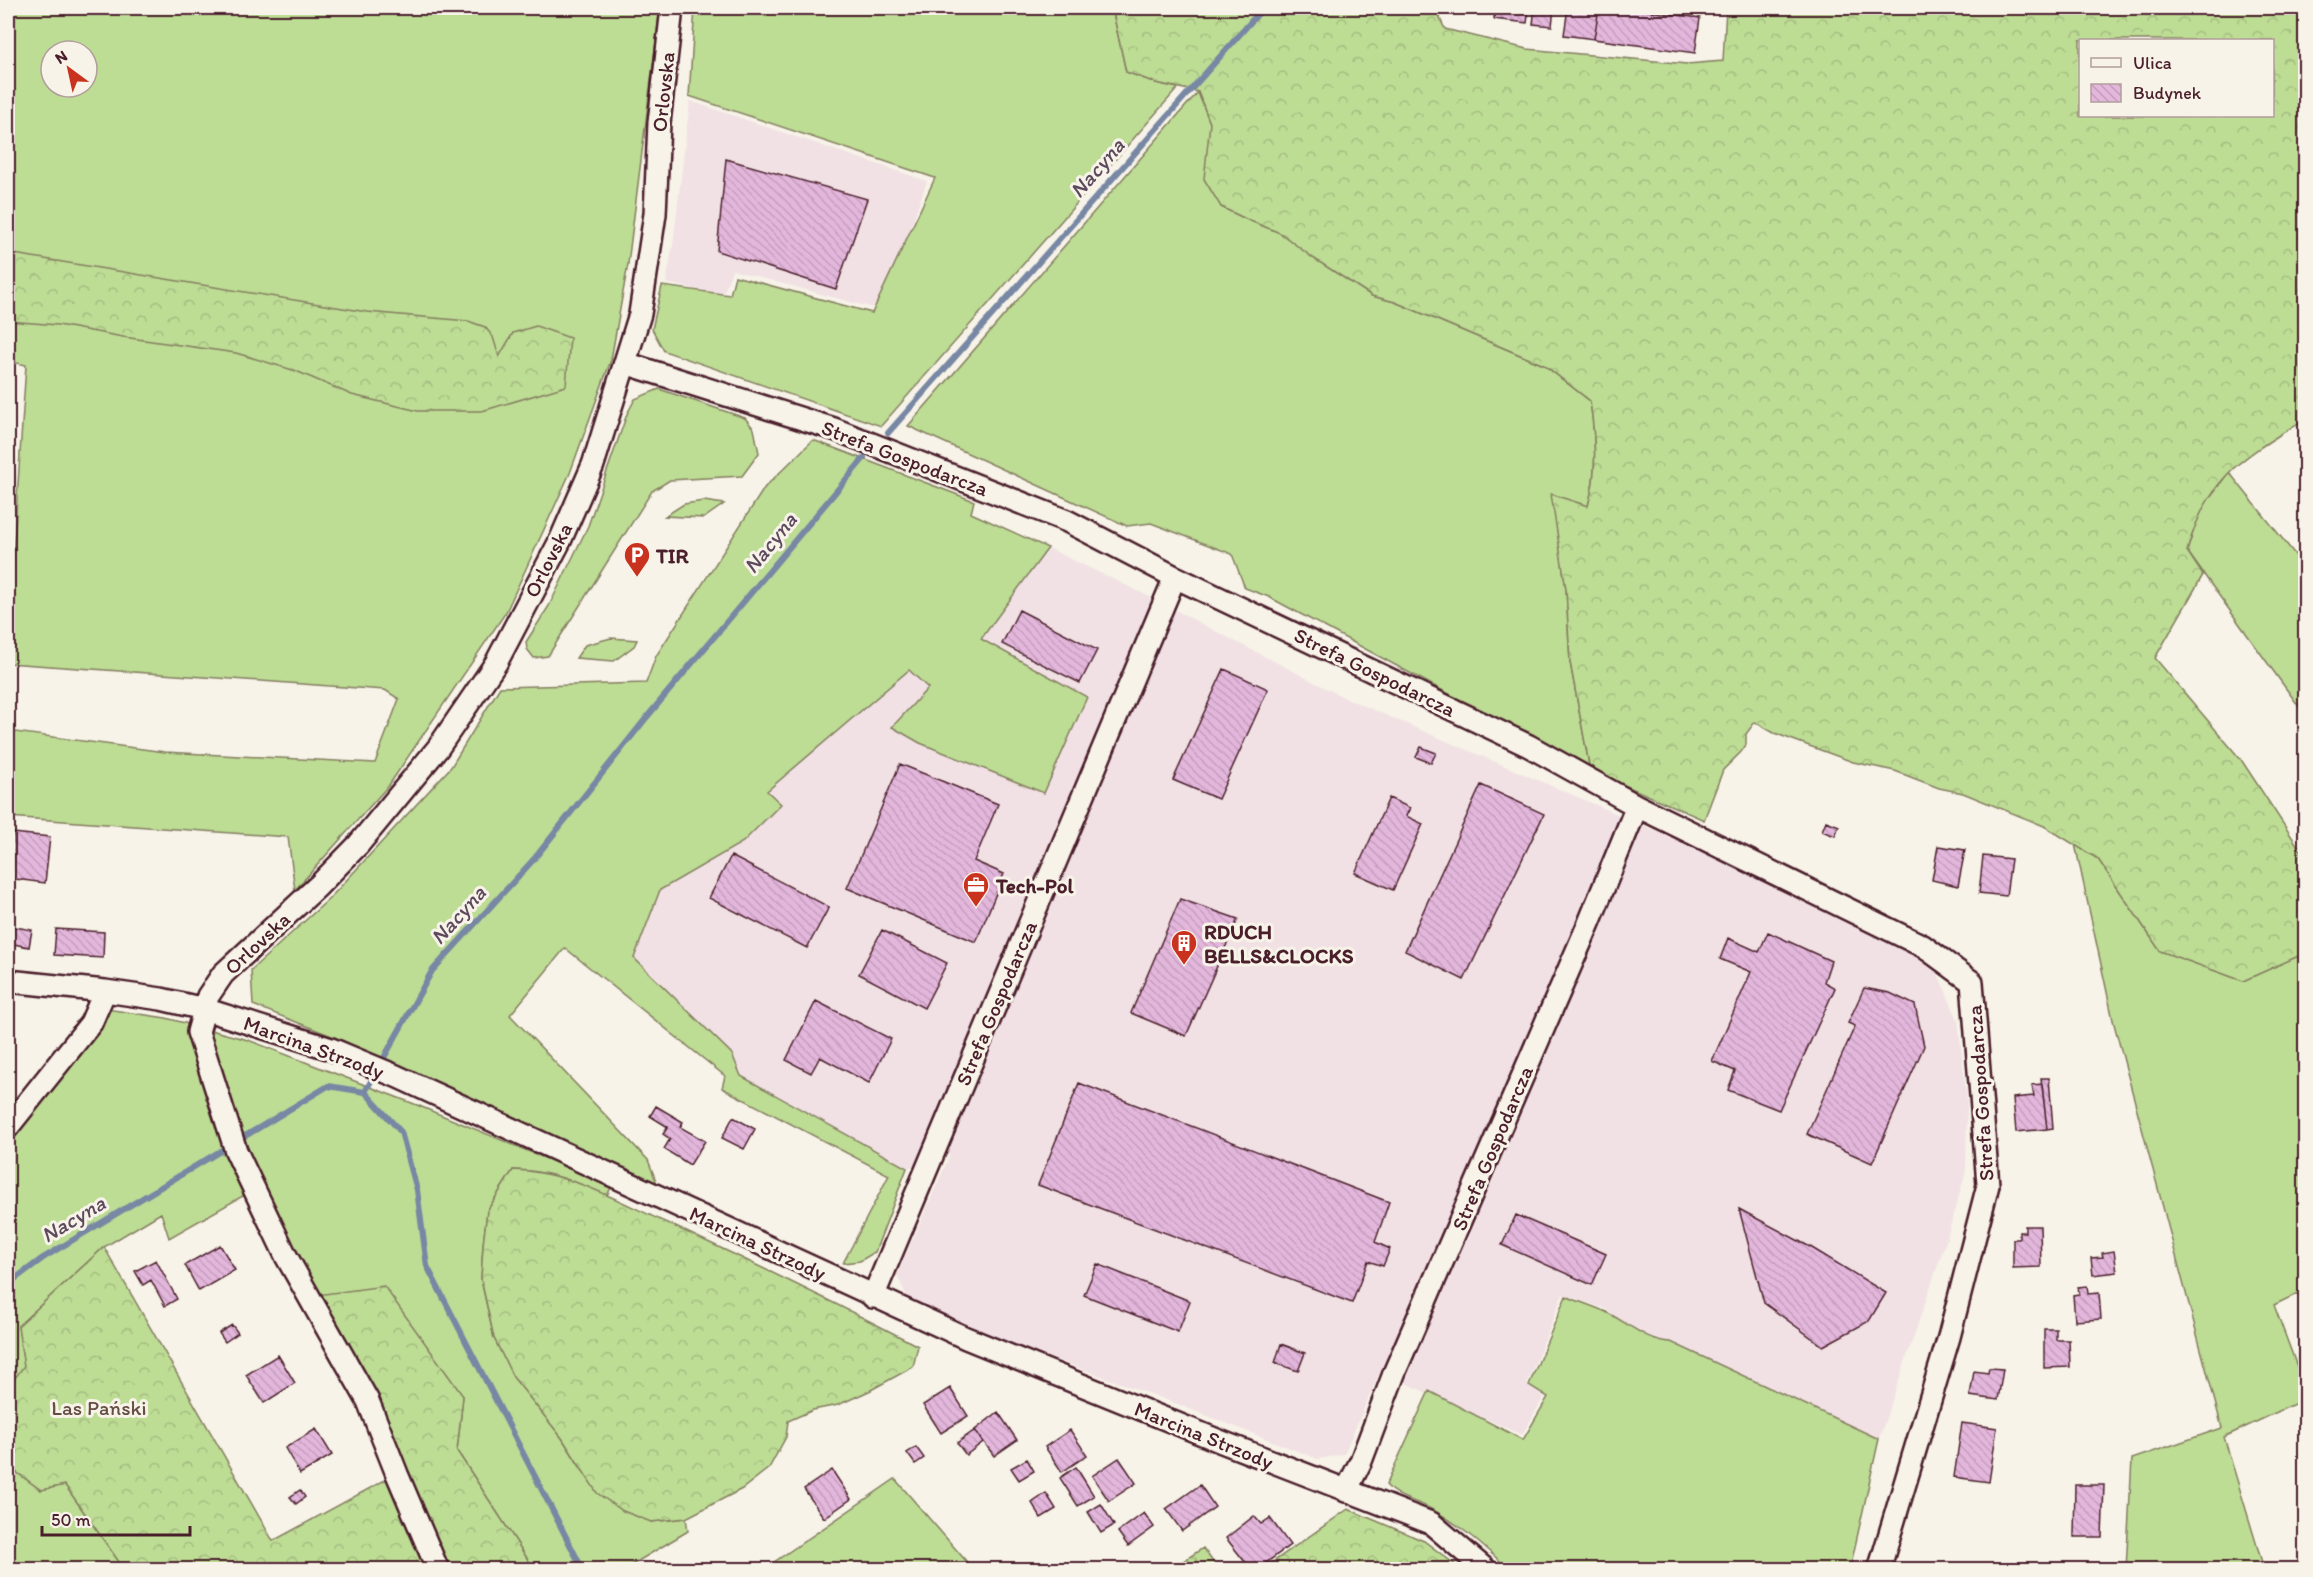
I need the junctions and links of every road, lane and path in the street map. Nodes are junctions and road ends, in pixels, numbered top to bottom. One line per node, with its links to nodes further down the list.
1 (672, 8): 2 (street, Orlovska)
2 (625, 363): 3 (street, Strefa Gospodarcza); 7 (street, Orlovska)
3 (1175, 577): 4 (street, Strefa Gospodarcza); 9 (street, Strefa Gospodarcza)
4 (1637, 806): 10 (street, Strefa Gospodarcza); 13 (street, Strefa Gospodarcza)
5 (8, 981): 6 (street, Marcina Strzody)
6 (105, 991): 7 (street, Marcina Strzody); 8 (street)
7 (204, 1009): 9 (street, Marcina Strzody); 11 (street, Orlovska)
8 (8, 1126)
9 (873, 1297): 10 (street, Marcina Strzody)
10 (1346, 1491): 12 (street, Marcina Strzody)
11 (438, 1569)
12 (1486, 1569)
13 (1879, 1569)

